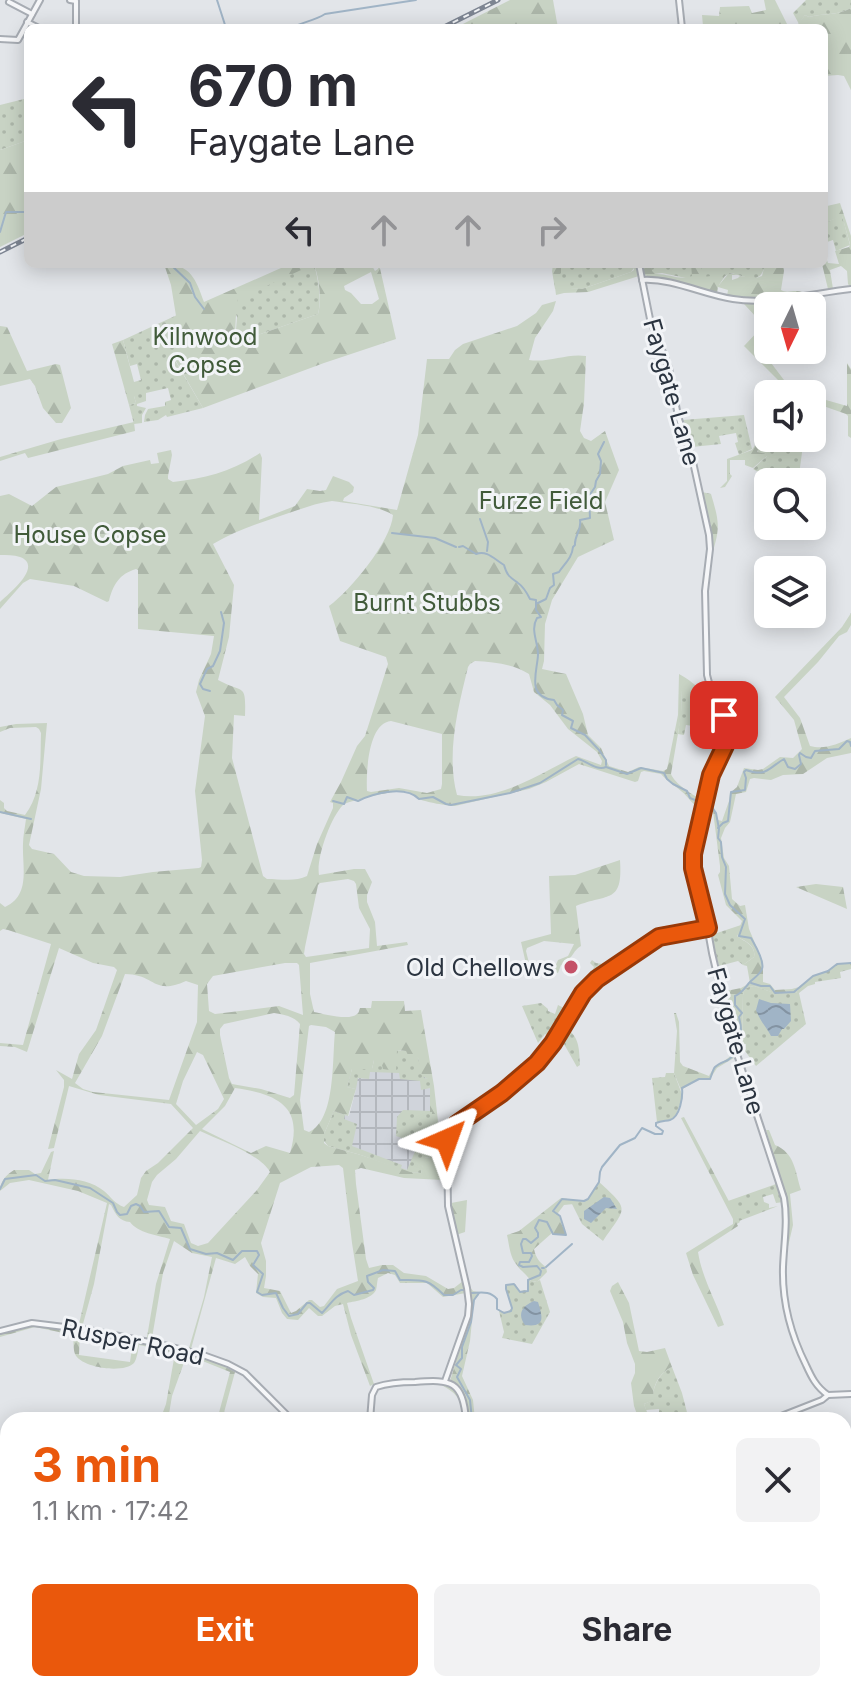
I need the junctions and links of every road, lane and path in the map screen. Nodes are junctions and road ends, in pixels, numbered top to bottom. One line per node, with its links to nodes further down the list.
1 (40, 0): 5 (street)
2 (70, 0): 8 (street)
3 (679, 0): 9 (street)
4 (9, 2): 5 (street)
5 (32, 14): 6 (street)
6 (27, 22): 7 (street)
7 (31, 24)
8 (76, 24)
9 (682, 24)
10 (24, 28): 11 (street)
11 (0, 39)
12 (640, 268): 13 (street, Faygate Lane)
13 (642, 280): 14 (street); 15 (street, Faygate Lane)
14 (851, 289)
15 (708, 928): 17 (street); 19 (street, Faygate Lane)
16 (0, 1331): 20 (street, Rusper Road)
17 (445, 1381): 21 (street); 22 (street)
18 (851, 1394): 19 (street)
19 (828, 1395): 23 (street)
20 (284, 1412)
21 (371, 1412)
22 (465, 1412)
23 (791, 1412)

